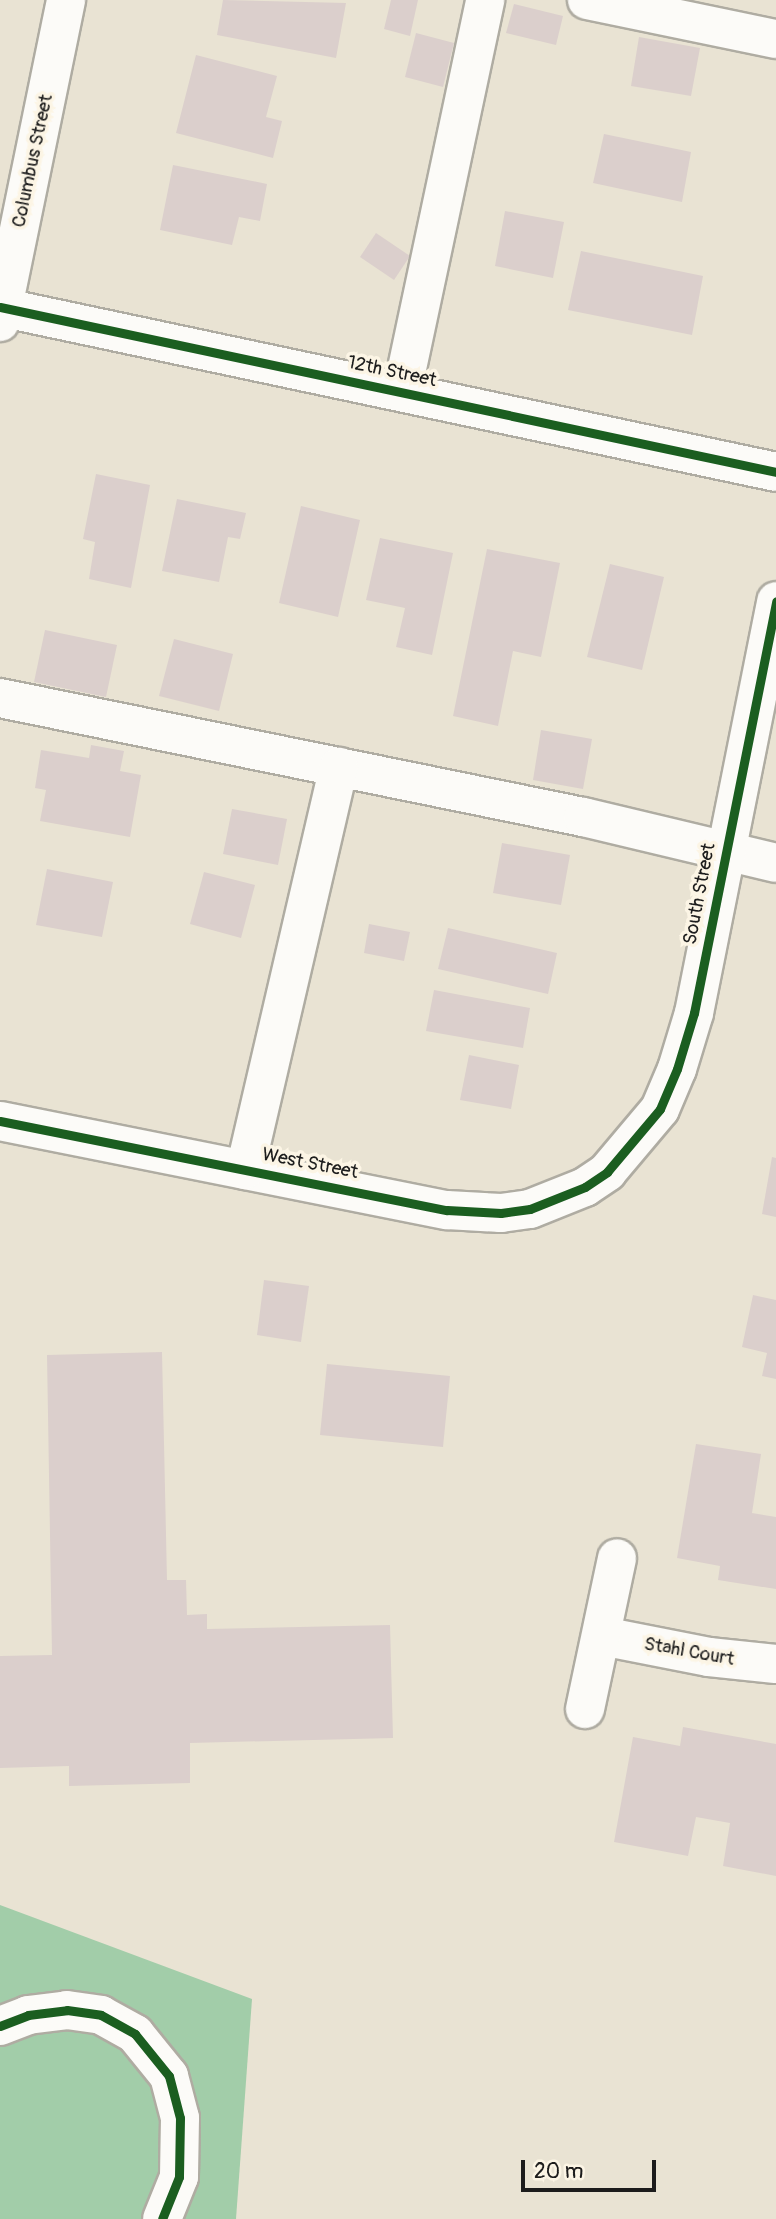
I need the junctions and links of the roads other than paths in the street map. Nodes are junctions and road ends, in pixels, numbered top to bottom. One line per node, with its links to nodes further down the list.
1 (66, 0): 5 (street, Columbus Street)
2 (485, 0): 6 (street)
3 (587, 0): 4 (street)
4 (776, 39)
5 (1, 312): 6 (street, 12th Street)
6 (402, 392): 7 (street, 12th Street)
7 (776, 472)
8 (776, 601): 11 (street, South Street)
9 (0, 698): 10 (street)
10 (339, 767): 11 (street); 14 (street)
11 (726, 852): 12 (street); 15 (street, South Street)
12 (776, 863)
13 (0, 1121): 14 (street, West Street)
14 (246, 1170): 15 (street, West Street)
15 (607, 1172)
16 (617, 1558): 17 (street)
17 (602, 1636): 18 (street, Stahl Court); 19 (street)
18 (776, 1664)
19 (585, 1709)
20 (0, 2026): 21 (street)
21 (162, 2219)

